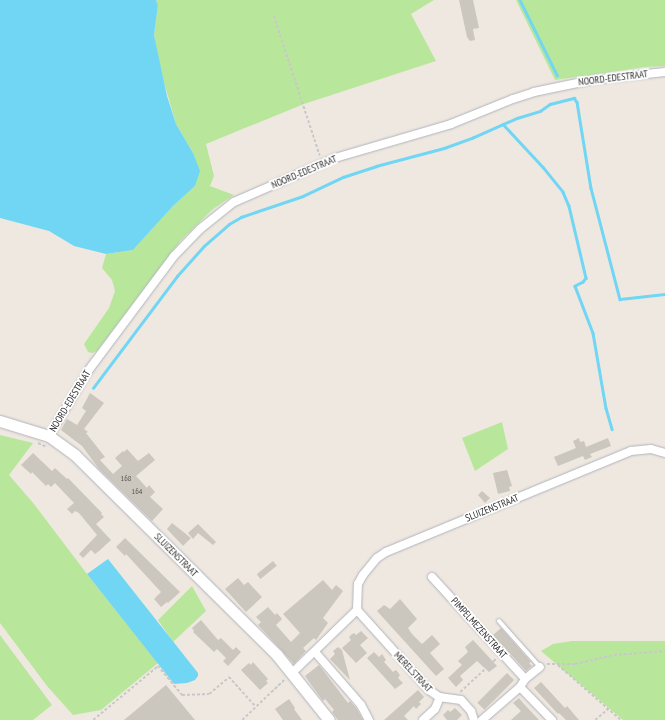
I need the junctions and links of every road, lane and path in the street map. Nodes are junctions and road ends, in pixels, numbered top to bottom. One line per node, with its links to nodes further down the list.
1 (274, 16): 3 (path)
2 (665, 72): 3 (street, NOORD-EDESTRAAT)
3 (323, 164): 5 (street, NOORD-EDESTRAAT)
4 (0, 422): 5 (street, SLUIZENSTRAAT)
5 (49, 436): 15 (street, SLUIZENSTRAAT)
6 (665, 453): 8 (street, SLUIZENSTRAAT)
7 (432, 577): 12 (street, PIMPELMEZENSTRAAT)
8 (357, 610): 11 (street); 18 (street, MERELSTRAAT)
9 (499, 621): 14 (lane)
10 (665, 651): 13 (path)
11 (315, 652): 15 (street); 25 (street)
12 (502, 654): 16 (street, PIMPELMEZENSTRAAT); 19 (path)
13 (558, 665): 14 (path); 21 (path)
14 (540, 667): 16 (street)
15 (292, 673): 20 (path); 24 (street, SLUIZENSTRAAT)
16 (525, 679): 17 (street)
17 (520, 687): 28 (street); 29 (street)
18 (440, 697): 19 (street, MERELSTRAAT); 26 (street)
19 (456, 698): 27 (street)
20 (256, 707): 22 (path); 23 (path)
21 (608, 708): 30 (path); 31 (path)
22 (93, 720)
23 (242, 720)
24 (330, 720)
25 (369, 720)
26 (422, 720)
27 (474, 720)
28 (482, 720)
29 (552, 720)
30 (596, 720)
31 (621, 720)

